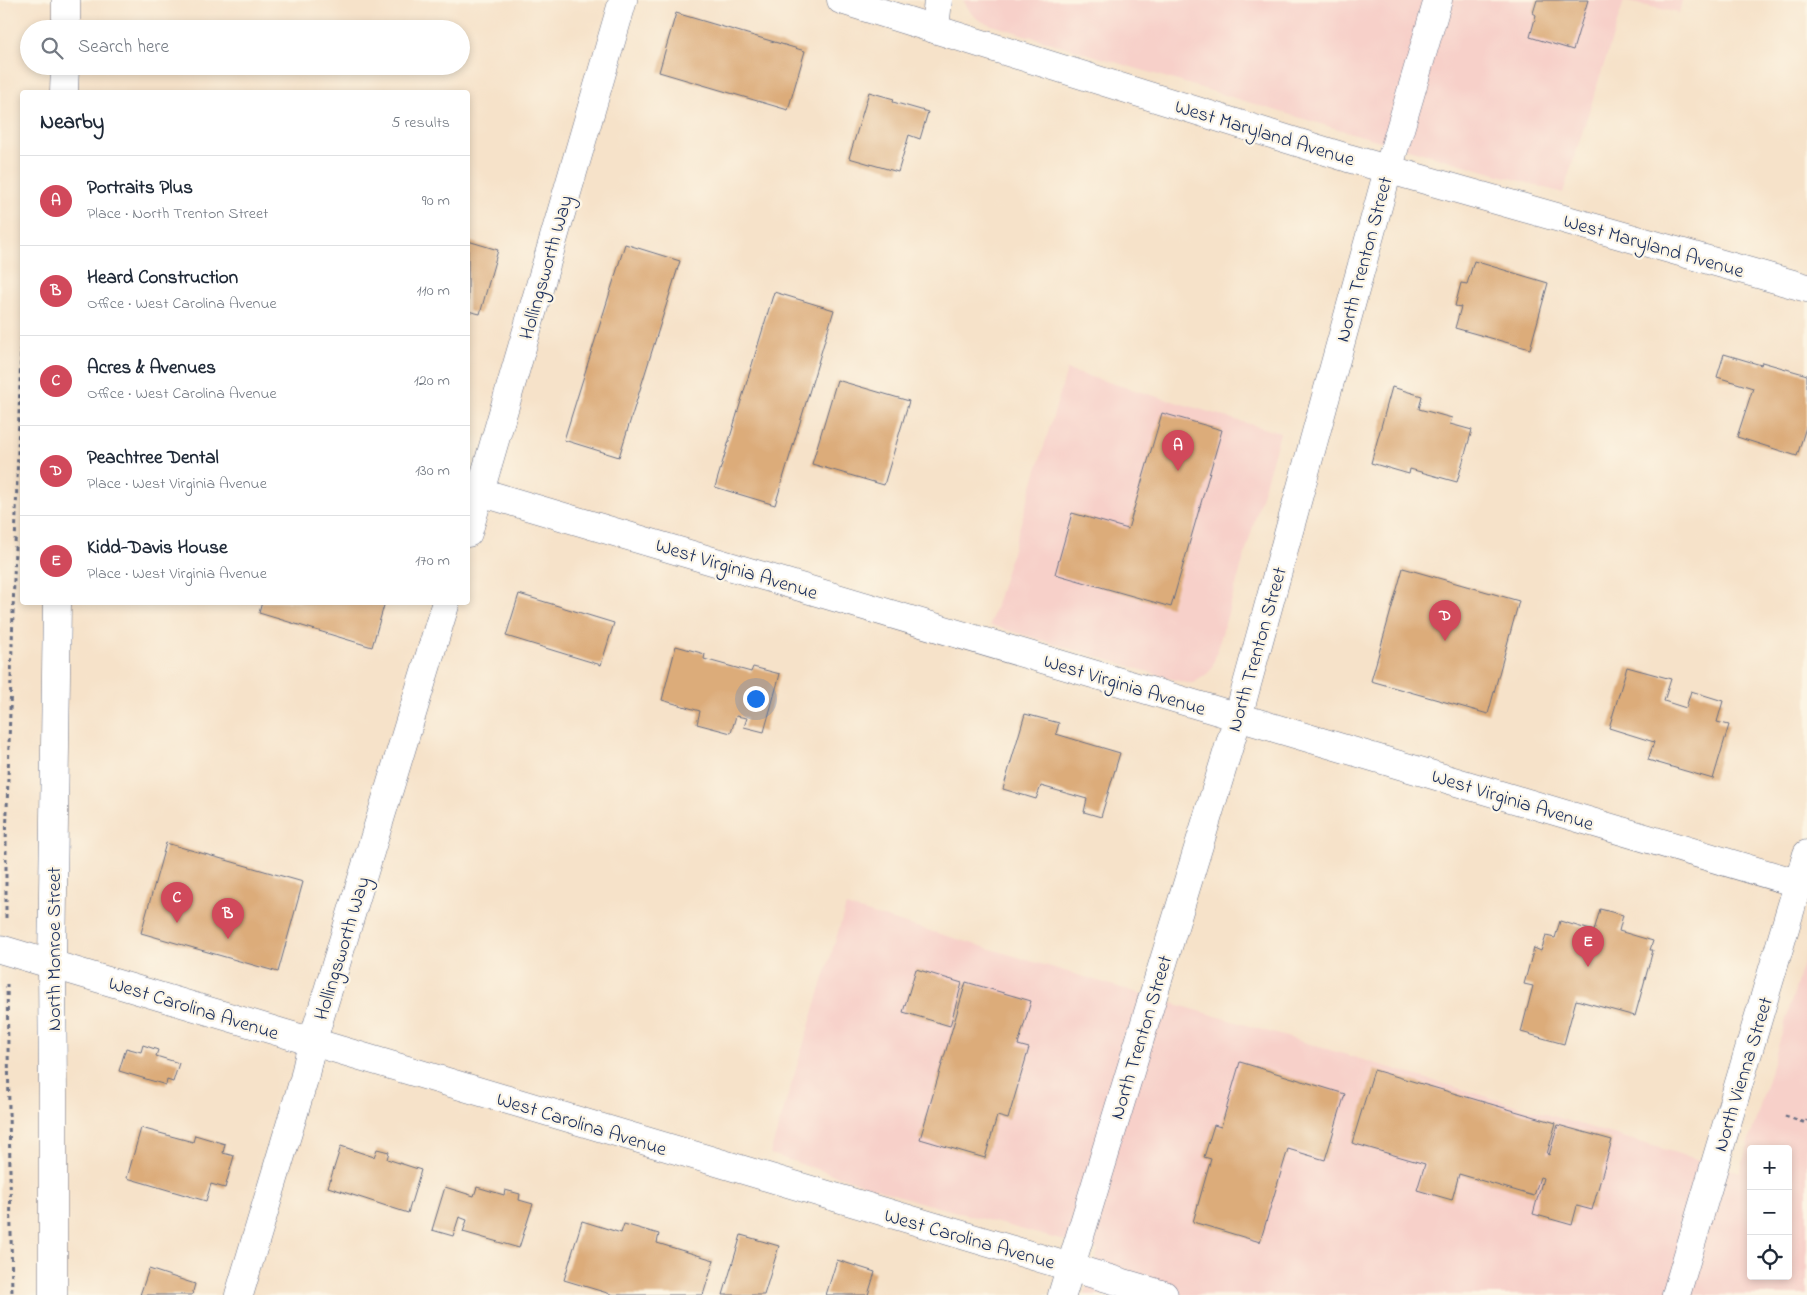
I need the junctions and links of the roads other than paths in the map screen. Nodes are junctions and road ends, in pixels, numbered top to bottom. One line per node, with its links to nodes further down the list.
1 (66, 0): 6 (main road)
2 (623, 0): 12 (main road, Hollingsworth Way)
3 (841, 0): 7 (main road, West Maryland Avenue)
4 (938, 0): 7 (main road)
5 (1438, 0): 10 (main road, North Trenton Street)
6 (66, 20)
7 (935, 29): 10 (main road, West Maryland Avenue)
8 (65, 75): 9 (main road)
9 (64, 90)
10 (1388, 170): 11 (main road, West Maryland Avenue); 16 (main road, North Trenton Street)
11 (1807, 288)
12 (480, 492): 13 (main road, Hollingsworth Way); 16 (main road, West Virginia Avenue)
13 (470, 526)
14 (56, 605): 20 (main road, North Monroe Street)
15 (445, 605): 21 (main road, Hollingsworth Way)
16 (1238, 717): 18 (main road, West Virginia Avenue); 22 (main road, North Trenton Street)
17 (1807, 854): 18 (main road, North Vienna Street)
18 (1803, 885): 27 (main road, North Vienna Street)
19 (3, 950): 20 (main road, West Carolina Avenue)
20 (52, 965): 21 (main road, West Carolina Avenue); 23 (main road, North Monroe Street)
21 (312, 1043): 22 (main road, West Carolina Avenue); 24 (main road, Hollingsworth Way)
22 (1070, 1267): 25 (main road, North Trenton Street); 26 (main road, West Carolina Avenue)
23 (53, 1295)
24 (239, 1295)
25 (1062, 1295)
26 (1164, 1295)
27 (1676, 1295)

